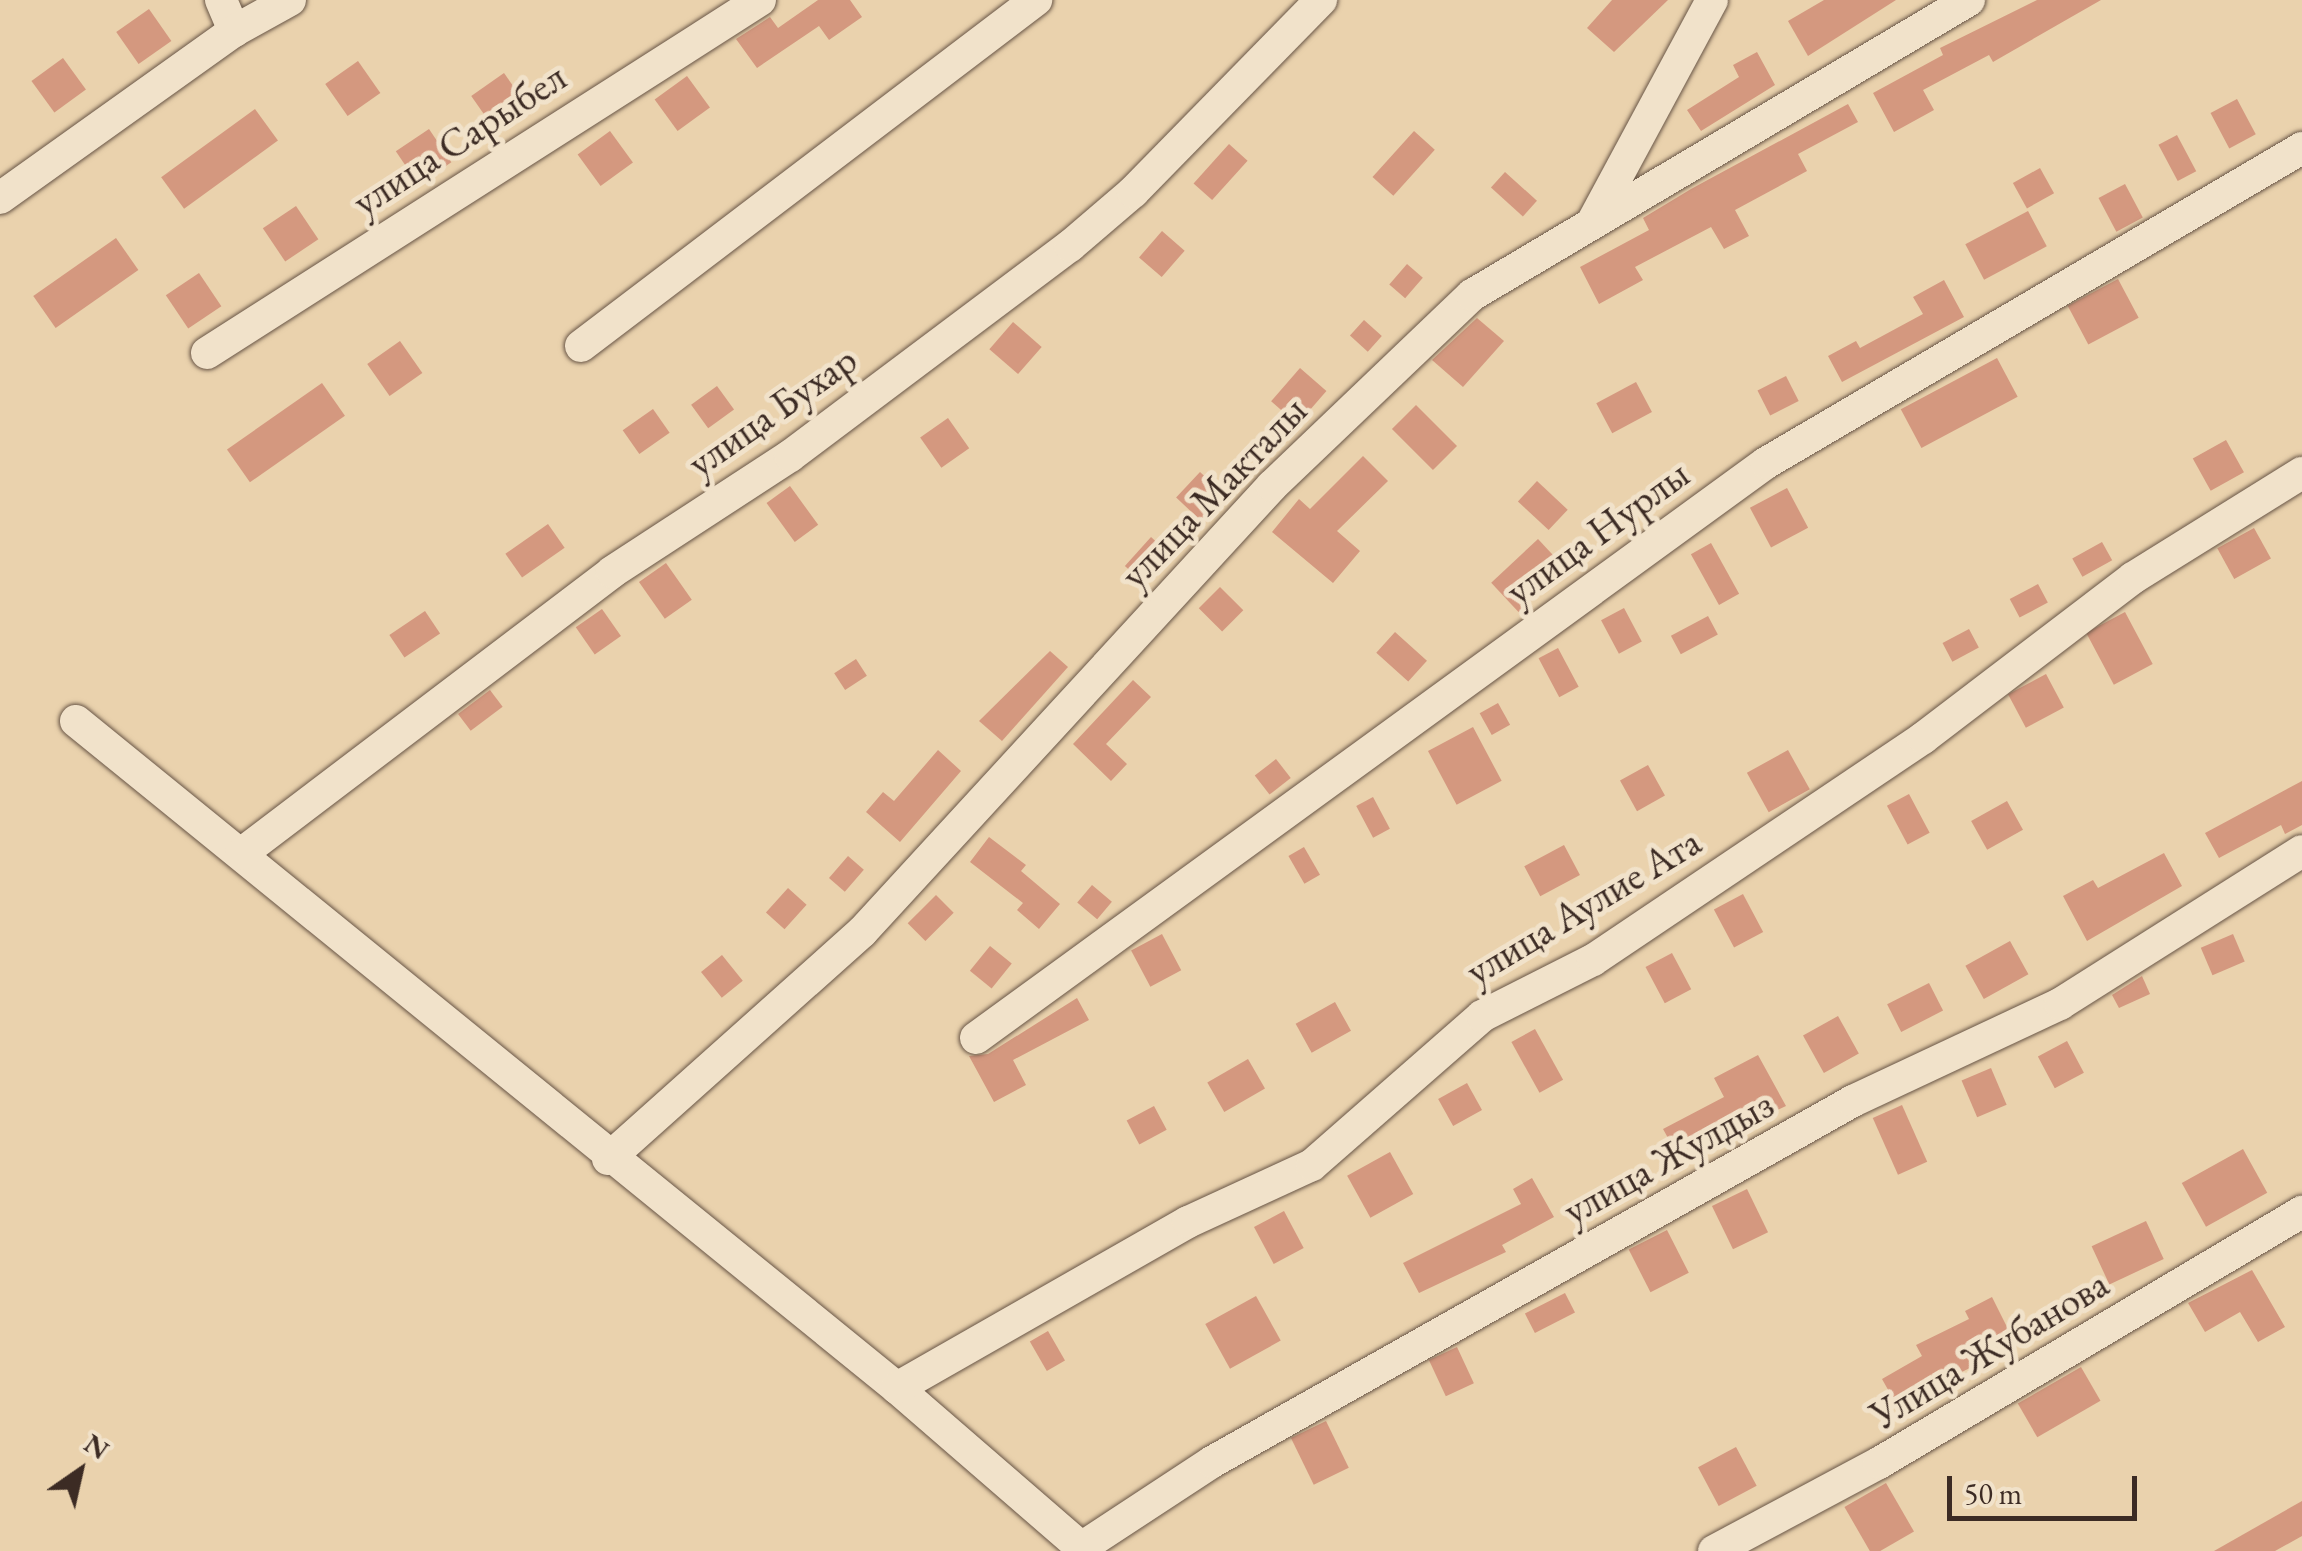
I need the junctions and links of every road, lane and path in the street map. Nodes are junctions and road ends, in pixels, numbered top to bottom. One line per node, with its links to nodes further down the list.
1 (290, 0): 7 (street)
2 (760, 0): 12 (street, улица Сарыбел)
3 (1036, 0): 11 (street)
4 (1321, 0): 16 (street, улица Бухар)
5 (1712, 0): 10 (street)
6 (1969, 0): 10 (street, улица Макталы)
7 (228, 15): 9 (street)
8 (2302, 148): 17 (street, улица Нурлы)
9 (0, 198)
10 (1592, 223): 18 (street, улица Макталы)
11 (581, 346)
12 (207, 353)
13 (2302, 473): 20 (street, улица Аулие Ата)
14 (76, 721): 16 (street)
15 (2302, 851): 21 (street, улица Жулдыз)
16 (241, 854): 18 (street)
17 (976, 1038)
18 (608, 1159): 20 (street)
19 (2302, 1212): 22 (street, Улица Жубанова)
20 (898, 1388): 21 (street)
21 (1082, 1550)
22 (1714, 1551)

